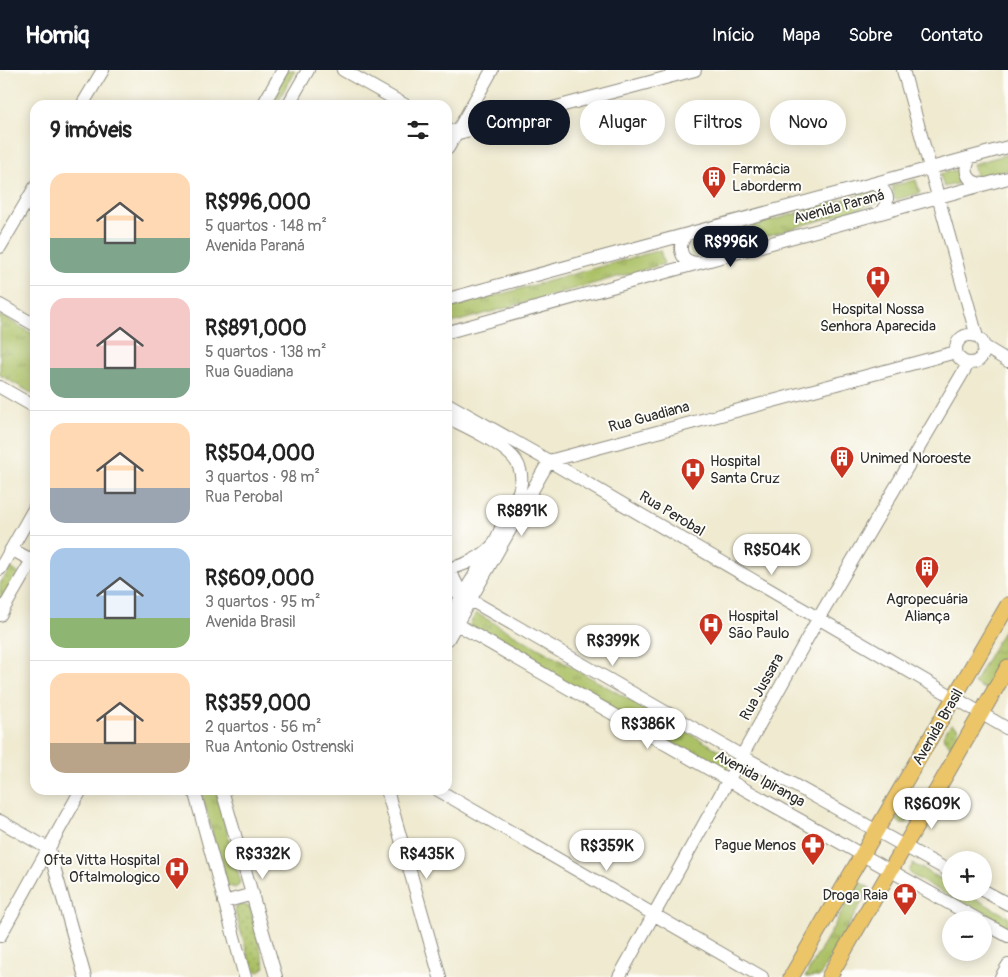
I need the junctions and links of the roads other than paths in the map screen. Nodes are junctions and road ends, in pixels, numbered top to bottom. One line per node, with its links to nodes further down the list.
1 (103, 70): 8 (street)
2 (283, 70): 9 (street)
3 (308, 70): 10 (street)
4 (343, 70): 11 (street)
5 (492, 70): 12 (street)
6 (695, 70): 13 (street)
7 (902, 70): 16 (street)
8 (85, 100)
9 (266, 100)
10 (291, 100)
11 (396, 100)
12 (452, 130)
13 (452, 132)
14 (1008, 147): 15 (street, Avenida Paraná)
15 (971, 157): 16 (street, Avenida Paraná); 19 (street)
16 (930, 169): 18 (street, Avenida Paraná); 21 (street)
17 (1008, 178): 19 (street, Avenida Paraná)
18 (875, 184): 22 (street); 23 (street, Avenida Paraná)
19 (984, 184): 21 (street, Avenida Paraná)
20 (30, 196): 25 (street)
21 (938, 198): 22 (street, Avenida Paraná); 32 (street)
22 (880, 213): 26 (street, Avenida Paraná)
23 (686, 235): 24 (street, Avenida Paraná); 26 (street)
24 (661, 242): 27 (street); 28 (street, Avenida Paraná)
25 (0, 247)
26 (697, 263): 27 (street, Avenida Paraná)
27 (672, 270): 31 (street, Avenida Paraná)
28 (452, 298)
29 (0, 305): 30 (street)
30 (30, 322)
31 (452, 331)
32 (981, 342): 33 (street); 34 (street); 35 (street)
33 (956, 352): 35 (street); 40 (street, Rua Guadiana)
34 (1008, 361)
35 (968, 364): 53 (street, Rua Jussara)
36 (0, 387): 37 (street)
37 (30, 404)
38 (452, 406): 40 (street, Rua Perobal)
39 (452, 420): 42 (street)
40 (549, 460): 50 (street); 53 (street, Rua Perobal)
41 (30, 516): 43 (street)
42 (492, 546): 46 (street); 50 (street)
43 (11, 549): 44 (street); 47 (street)
44 (30, 557)
45 (30, 566): 52 (street)
46 (452, 567)
47 (0, 569)
48 (452, 577): 50 (street)
49 (452, 589): 50 (street, Avenida Ipiranga)
50 (466, 598): 54 (street); 59 (street, Avenida Ipiranga)
51 (1008, 605): 56 (main road, Avenida Brasil)
52 (0, 615)
53 (818, 619): 56 (street, Rua Perobal); 59 (street, Rua Jussara)
54 (452, 621): 60 (street, Avenida Ipiranga)
55 (1008, 667): 57 (main road, Avenida Brasil)
56 (954, 698): 57 (street, Rua Perobal); 67 (main road, Avenida Brasil)
57 (982, 714): 58 (street, Rua Perobal); 68 (main road, Avenida Brasil)
58 (1008, 729)
59 (742, 756): 60 (street, Rua Jussara); 67 (street, Avenida Ipiranga)
60 (728, 780): 70 (street, Avenida Ipiranga); 78 (street, Rua Jussara)
61 (78, 795): 69 (street)
62 (195, 795): 75 (street)
63 (223, 795): 73 (street)
64 (388, 795): 86 (street)
65 (447, 795): 78 (street)
66 (0, 820): 69 (street)
67 (876, 832): 68 (street, Avenida Ipiranga); 70 (main road, Avenida Brasil)
68 (904, 847): 71 (street, Avenida Ipiranga); 72 (main road, Avenida Brasil)
69 (49, 849): 80 (street); 84 (street)
70 (863, 854): 72 (street, Avenida Ipiranga); 89 (main road, Avenida Brasil)
71 (942, 867)
72 (891, 870): 77 (street, Avenida Ipiranga); 90 (main road, Avenida Brasil)
73 (252, 894): 75 (street); 83 (street)
74 (992, 895): 76 (street)
75 (224, 902): 85 (street)
76 (1008, 904)
77 (963, 911)
78 (654, 914): 87 (street, Rua Jussara); 88 (street)
79 (992, 927): 81 (street)
80 (0, 936)
81 (1008, 936)
82 (1008, 965): 91 (street)
83 (273, 976)
84 (86, 977)
85 (245, 977)
86 (440, 977)
87 (619, 977)
88 (762, 977)
89 (790, 977)
90 (829, 977)
91 (1001, 977)

